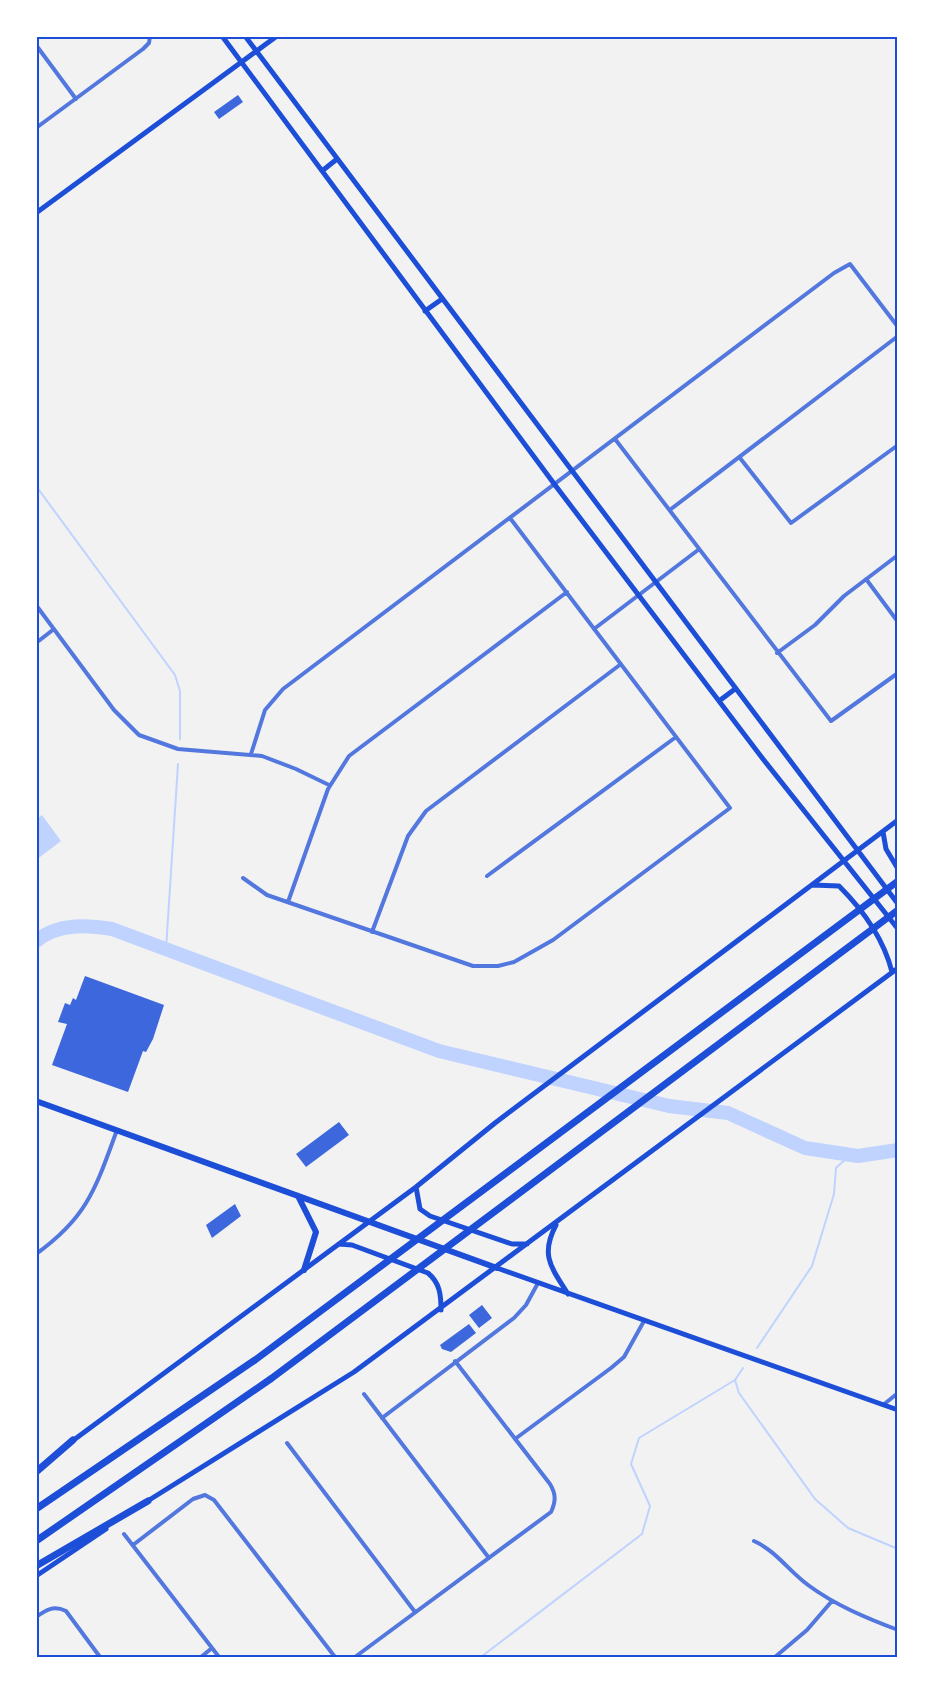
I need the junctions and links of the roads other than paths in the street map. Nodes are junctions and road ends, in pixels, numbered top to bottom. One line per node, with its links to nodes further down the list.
1 (150, 36): 8 (street)
2 (222, 36): 7 (main road)
3 (245, 36): 6 (main road)
4 (277, 36): 6 (main road)
5 (36, 45): 8 (street)
6 (256, 51): 7 (main road); 10 (main road)
7 (241, 62): 11 (main road); 12 (main road)
8 (76, 99): 9 (street)
9 (36, 128)
10 (337, 159): 11 (main road); 13 (main road)
11 (322, 171): 14 (main road)
12 (37, 210)
13 (442, 298): 14 (main road); 20 (main road)
14 (425, 311): 21 (main road)
15 (898, 327): 17 (street)
16 (898, 336): 19 (street)
17 (615, 439): 20 (street); 22 (street)
18 (898, 445): 19 (street)
19 (740, 458): 22 (street)
20 (572, 472): 21 (street); 27 (main road)
21 (555, 485): 23 (street); 29 (main road)
22 (671, 509): 24 (street)
23 (510, 518): 28 (street); 41 (street)
24 (698, 550): 27 (street); 35 (street)
25 (898, 555): 26 (street)
26 (866, 579): 31 (street); 35 (street)
27 (655, 583): 29 (street); 38 (main road)
28 (567, 592): 33 (street); 42 (street)
29 (639, 595): 33 (street); 39 (main road)
30 (36, 605): 32 (street)
31 (898, 622)
32 (54, 629): 34 (street); 41 (street)
33 (594, 629): 36 (street)
34 (36, 643)
35 (777, 653): 37 (street)
36 (621, 664): 40 (street); 56 (street)
37 (898, 673)
38 (735, 689): 39 (main road); 45 (main road)
39 (719, 701): 46 (main road)
40 (676, 737): 48 (street); 56 (street)
41 (251, 754): 42 (street)
42 (329, 785): 52 (street)
43 (898, 820): 44 (main road)
44 (883, 832): 45 (main road); 47 (main road)
45 (858, 851): 46 (main road); 53 (main road)
46 (845, 860): 51 (main road); 55 (main road)
47 (898, 869)
48 (487, 876)
49 (243, 878): 52 (street)
50 (898, 881): 85 (highway)
51 (812, 885): 58 (main road); 61 (main road)
52 (288, 902): 56 (street)
53 (898, 904)
54 (898, 910): 87 (highway)
55 (898, 929)
56 (372, 932)
57 (898, 968): 58 (main road)
58 (892, 972): 64 (main road)
59 (36, 1101): 60 (main road)
60 (117, 1130): 62 (main road); 67 (street)
61 (416, 1187): 63 (main road); 65 (main road)
62 (297, 1196): 63 (main road); 69 (main road)
63 (369, 1222): 66 (main road); 68 (main road)
64 (557, 1224): 65 (main road); 71 (main road)
65 (532, 1242): 68 (main road)
66 (339, 1244): 69 (main road); 72 (main road)
67 (36, 1254)
68 (497, 1268): 70 (main road); 72 (main road)
69 (304, 1270): 81 (main road)
70 (538, 1283): 71 (main road); 74 (street)
71 (568, 1294): 73 (main road)
72 (441, 1310): 84 (main road)
73 (644, 1321): 77 (main road); 80 (street)
74 (455, 1361): 79 (street); 80 (street)
75 (898, 1393): 77 (street)
76 (364, 1394): 79 (street)
77 (883, 1405): 78 (main road)
78 (898, 1410)
79 (382, 1418): 90 (street)
80 (515, 1439): 90 (street)
81 (73, 1440): 83 (highway)
82 (287, 1443): 94 (street)
83 (36, 1470)
84 (148, 1501): 91 (highway); 92 (main road)
85 (38, 1506)
86 (124, 1534): 89 (street)
87 (36, 1541)
88 (754, 1542): 93 (street)
89 (133, 1545): 97 (street); 101 (street)
90 (489, 1558): 94 (street)
91 (36, 1566)
92 (36, 1576)
93 (832, 1601): 96 (street); 103 (street)
94 (416, 1612): 102 (street)
95 (36, 1617): 98 (street)
96 (898, 1630)
97 (212, 1648): 99 (street); 100 (street)
98 (100, 1657)
99 (201, 1657)
100 (219, 1657)
101 (335, 1657)
102 (355, 1657)
103 (775, 1657)

